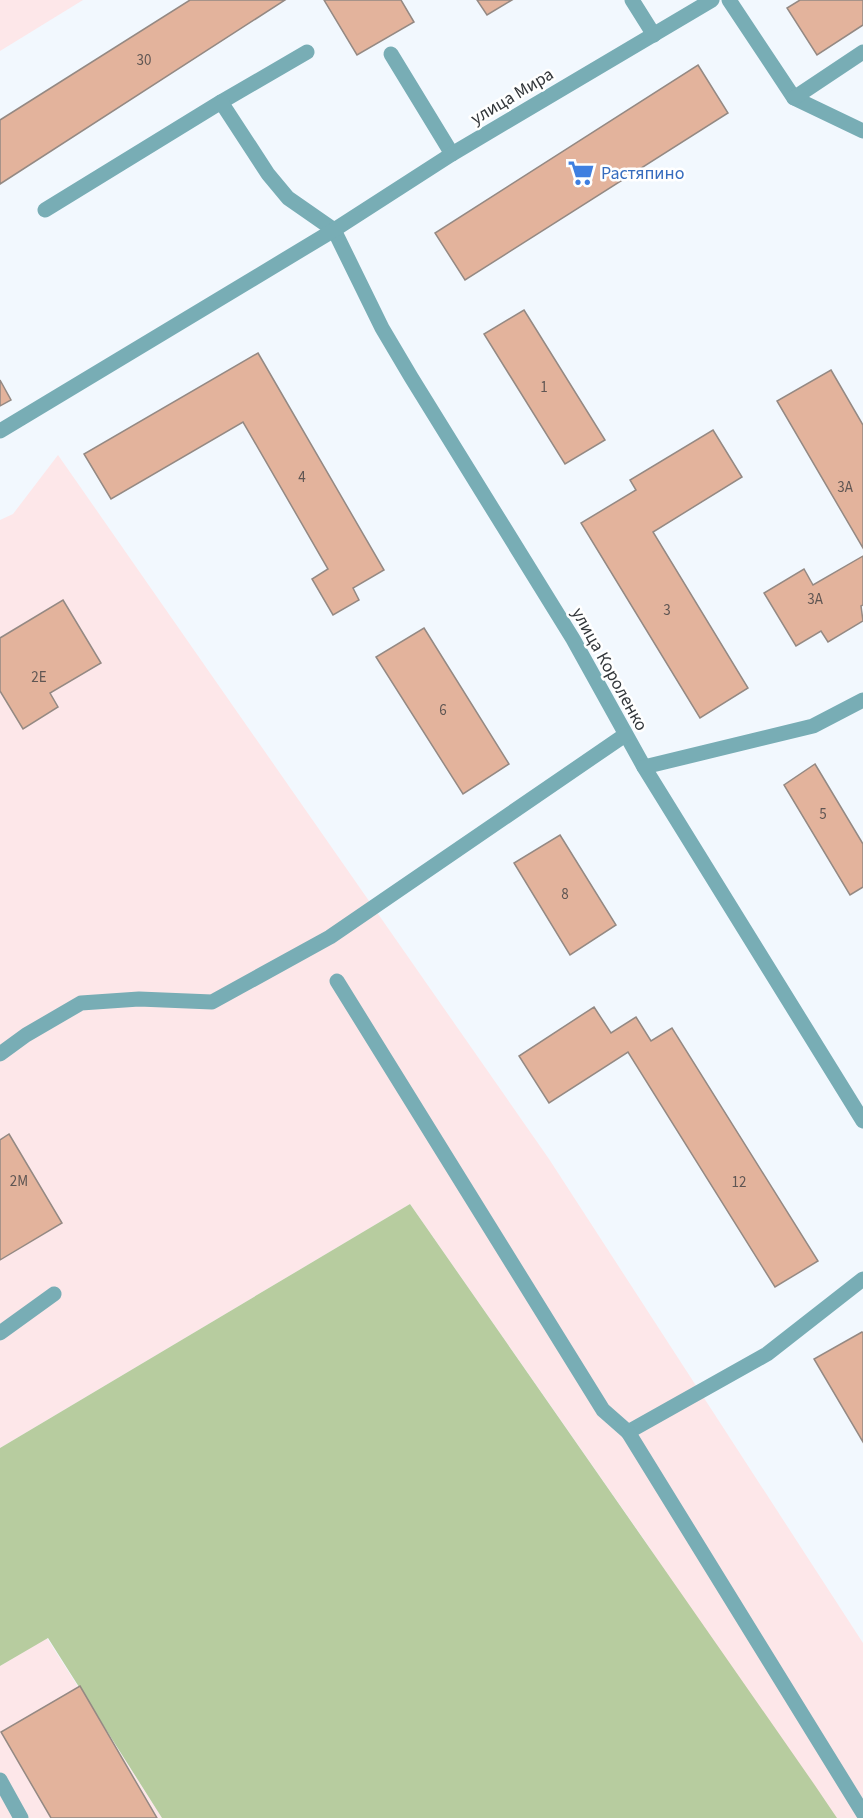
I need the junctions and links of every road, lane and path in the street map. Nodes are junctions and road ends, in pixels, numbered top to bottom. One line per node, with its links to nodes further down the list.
1 (632, 0): 4 (street)
2 (712, 0): 4 (street, улица Мира)
3 (729, 0): 8 (street)
4 (654, 35): 11 (street, улица Мира)
5 (307, 52): 9 (street)
6 (863, 52): 8 (street)
7 (391, 54): 11 (street)
8 (794, 98): 10 (street)
9 (221, 102): 12 (street); 13 (street)
10 (863, 131)
11 (452, 154): 13 (street, улица Мира)
12 (45, 210)
13 (334, 230): 14 (street, улица Мира); 16 (street, улица Короленко)
14 (0, 431)
15 (863, 700): 17 (street)
16 (625, 735): 17 (street, улица Короленко); 19 (street)
17 (644, 767): 20 (street, улица Короленко)
18 (337, 981): 24 (street)
19 (0, 1054)
20 (863, 1121)
21 (863, 1279): 24 (street)
22 (54, 1294): 23 (street)
23 (0, 1332)
24 (628, 1432): 26 (street)
25 (0, 1780): 27 (street)
26 (863, 1813)
27 (21, 1818)

